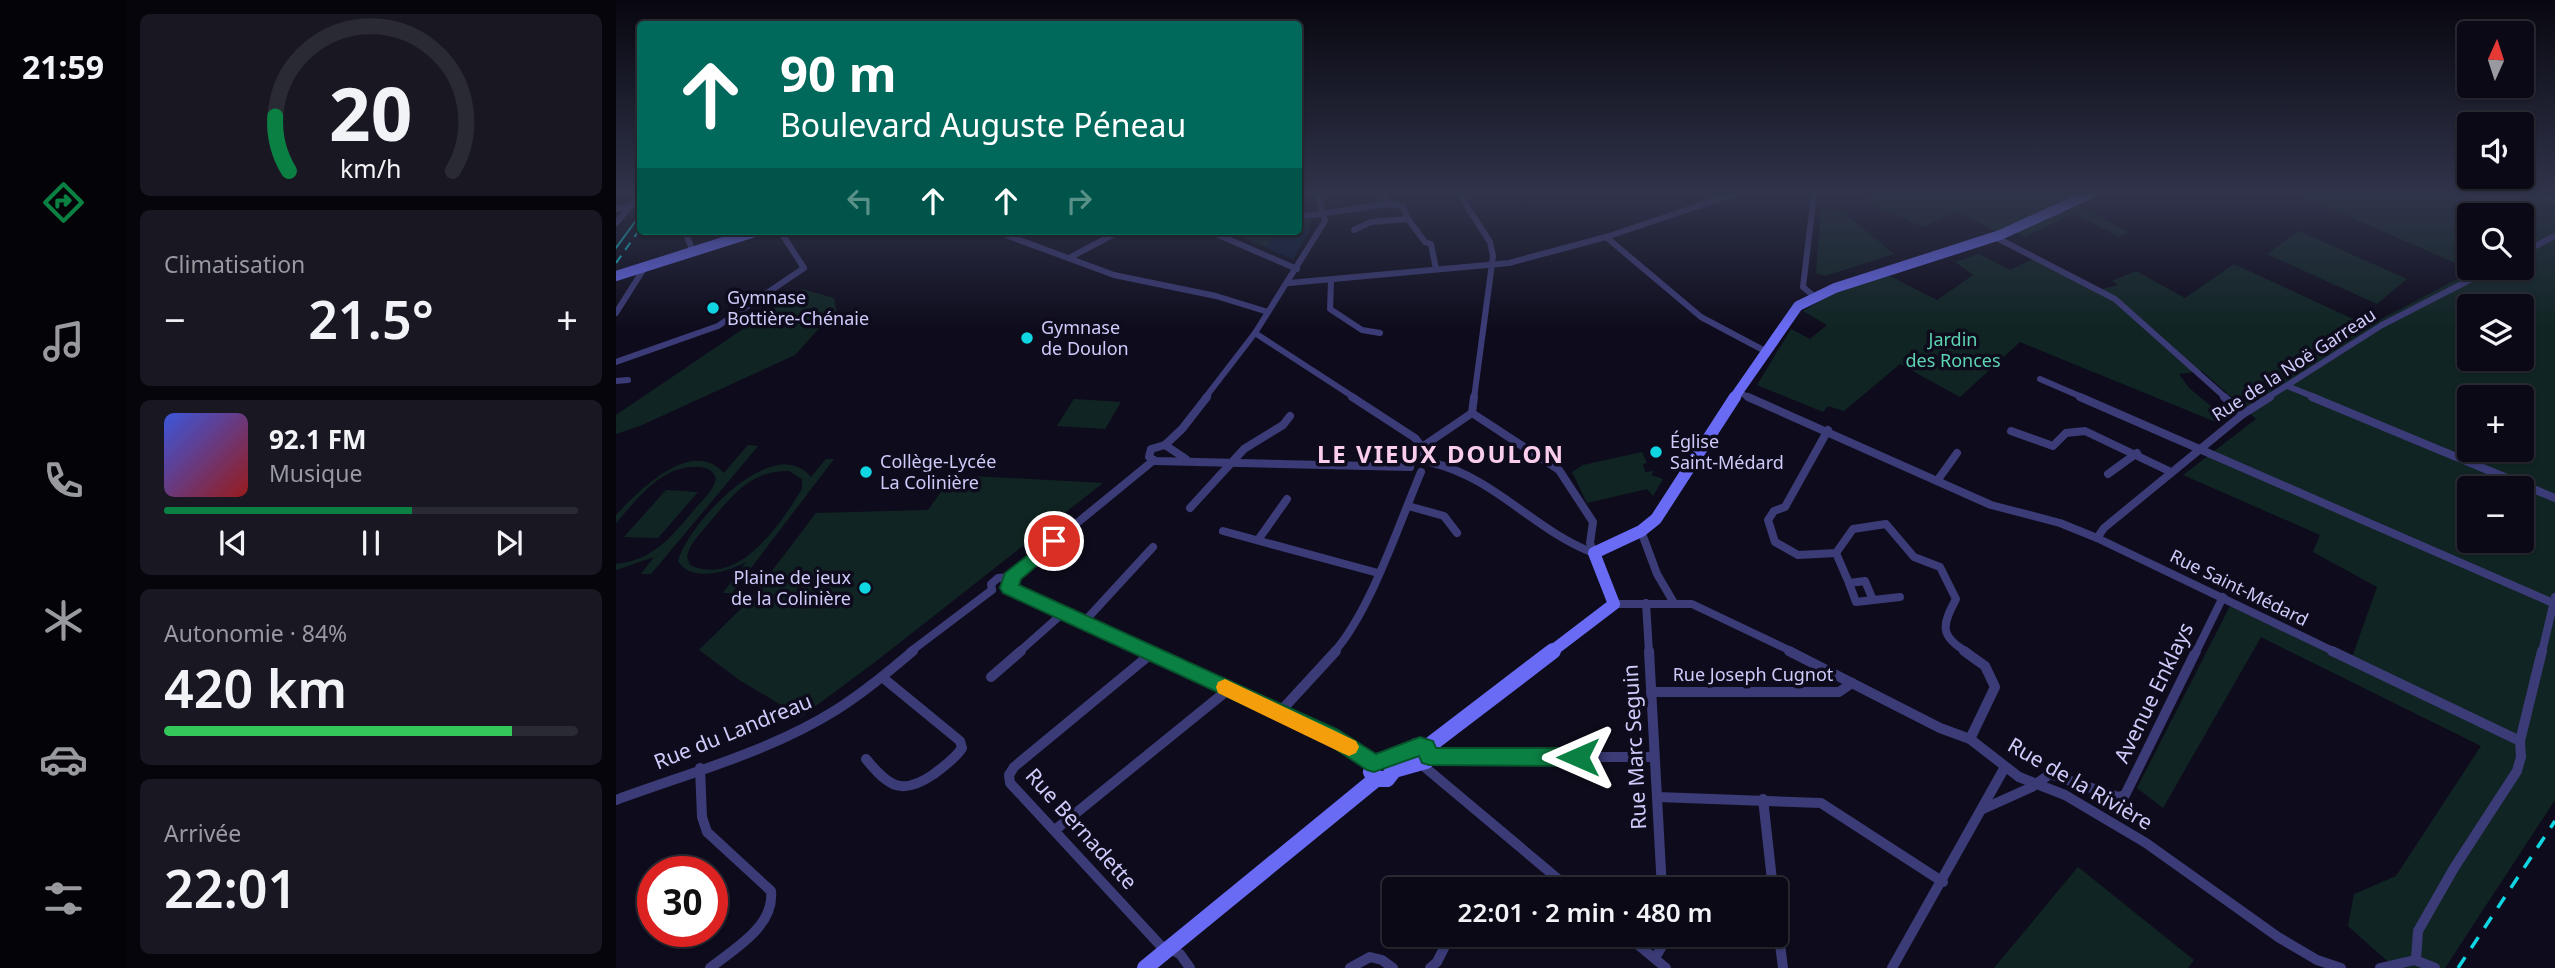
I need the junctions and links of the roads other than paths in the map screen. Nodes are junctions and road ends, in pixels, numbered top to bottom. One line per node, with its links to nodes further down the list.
1 (688, 239): 15 (street)
2 (733, 239): 15 (street)
3 (785, 239): 31 (street)
4 (1019, 239): 16 (street)
5 (1105, 239): 16 (street)
6 (1228, 239): 19 (street)
7 (1312, 239): 19 (street)
8 (1423, 239): 20 (street)
9 (1488, 239): 17 (street)
10 (1598, 239): 17 (street)
11 (1608, 239): 30 (street)
12 (1809, 239): 25 (street)
13 (1988, 239): 25 (street)
14 (1999, 239): 38 (street)
15 (693, 252): 18 (street)
16 (1071, 257): 26 (street)
17 (1493, 264): 20 (street); 37 (street)
18 (645, 267): 21 (street); 27 (street)
19 (1297, 269): 24 (street)
20 (1436, 270): 23 (street)
21 (616, 276)
22 (2470, 280): 35 (street, Rue de la Noë Garreau)
23 (1331, 281): 24 (street); 29 (street)
24 (1289, 283): 26 (street)
25 (1815, 297): 30 (street)
26 (1268, 312): 28 (street)
27 (616, 313)
28 (1255, 333): 42 (street); 44 (street)
29 (1380, 333)
30 (1765, 351): 36 (street)
31 (616, 362)
32 (2040, 379): 43 (street)
33 (628, 380): 34 (street)
34 (616, 381)
35 (2287, 386): 38 (street, Rue de la Noë Garreau); 56 (street)
36 (1739, 393): 40 (street, Rue Saint-Médard); 61 (street)
37 (1472, 413): 44 (street); 67 (street)
38 (2243, 414): 43 (street, Rue de la Noë Garreau)
39 (1290, 416): 49 (street)
40 (1828, 430): 55 (street, Rue Saint-Médard); 66 (street)
41 (2011, 431): 46 (street)
42 (1168, 448): 47 (street); 47 (street); 48 (street)
43 (2200, 448): 53 (street, Rue de la Noë Garreau); 76 (street)
44 (1422, 452): 50 (street); 51 (street)
45 (1957, 453): 55 (street)
46 (2137, 453): 53 (street); 54 (street)
47 (1156, 460): 48 (street); 69 (street)
48 (1189, 460): 49 (street)
49 (1232, 461): 51 (street); 59 (street)
50 (1433, 463): 52 (street); 67 (street)
51 (1410, 467): 52 (street)
52 (1421, 472): 58 (street)
53 (2171, 472): 63 (street, Rue de la Noë Garreau)
54 (2108, 474)
55 (1937, 481): 63 (street, Rue Saint-Médard)
56 (2555, 498)
57 (1287, 499): 64 (street)
58 (1408, 506): 62 (street); 68 (street)
59 (1190, 508)
60 (1223, 531): 64 (street)
61 (1641, 531): 67 (street); 78 (street)
62 (1457, 533)
63 (2097, 538): 74 (street, Rue Saint-Médard)
64 (1258, 540): 68 (street)
65 (1153, 547): 81 (street)
66 (1836, 553): 70 (street); 89 (street)
67 (1594, 554): 79 (street)
68 (1378, 573): 88 (street)
69 (1011, 577): 71 (street); 72 (street, Rue du Landreau)
70 (1849, 583): 75 (street); 75 (street)
71 (1009, 588): 72 (street); 80 (street)
72 (992, 590): 83 (street, Rue du Landreau)
73 (1900, 597): 75 (street)
74 (2223, 597): 90 (street, Rue Saint-Médard); 97 (street, Avenue Enklays)
75 (1873, 600)
76 (2554, 600): 90 (street)
77 (1646, 603): 78 (street, Rue de la Rivière); 79 (street, Rue de la Rivière); 87 (street, Rue Marc Seguin)
78 (1674, 603): 85 (street, Rue de la Rivière)
79 (1614, 604): 91 (street)
80 (1063, 613): 81 (street); 84 (street)
81 (1084, 621): 82 (street)
82 (1152, 653): 86 (street); 102 (street, Rue Bernadette)
83 (882, 677): 93 (street); 94 (street, Rue du Landreau)
84 (991, 677)
85 (1852, 683): 87 (street, Rue Joseph Cugnot); 89 (street, Rue de la Rivière)
86 (1229, 689): 88 (street); 102 (street)
87 (1651, 692): 92 (street, Rue Marc Seguin)
88 (1279, 713): 95 (street)
89 (1970, 739): 96 (street, Rue de la Rivière)
90 (2520, 741): 113 (street)
91 (1420, 757): 92 (street); 95 (street); 103 (street)
92 (1654, 757): 98 (street, Rue Marc Seguin)
93 (866, 759)
94 (700, 768): 100 (street, Rue du Landreau); 114 (street)
95 (1383, 768): 107 (street)
96 (2005, 768): 97 (street, Rue de la Rivière); 101 (street)
97 (2036, 782): 101 (street); 123 (street, Rue de la Rivière)
98 (1657, 797): 99 (street); 104 (street, Rue Marc Seguin)
99 (1763, 799): 105 (street); 106 (street)
100 (616, 800)
101 (1983, 809): 106 (street)
102 (1055, 830): 107 (street, Rue Bernadette)
103 (1556, 877)
104 (1661, 877)
105 (1772, 877)
106 (1943, 882): 122 (street)
107 (1171, 947): 115 (street); 116 (street, Rue Bernadette)
108 (1444, 947): 119 (street)
109 (1641, 947): 112 (street)
110 (1661, 947): 112 (street)
111 (1780, 947): 121 (street)
112 (1655, 958): 120 (street)
113 (2425, 963): 124 (street)
114 (710, 968)
115 (1145, 968)
116 (1190, 968)
117 (1350, 968): 118 (street)
118 (1393, 968)
119 (1430, 968)
120 (1666, 968)
121 (1783, 968)
122 (1892, 968)
123 (2341, 968)
124 (2381, 968)

